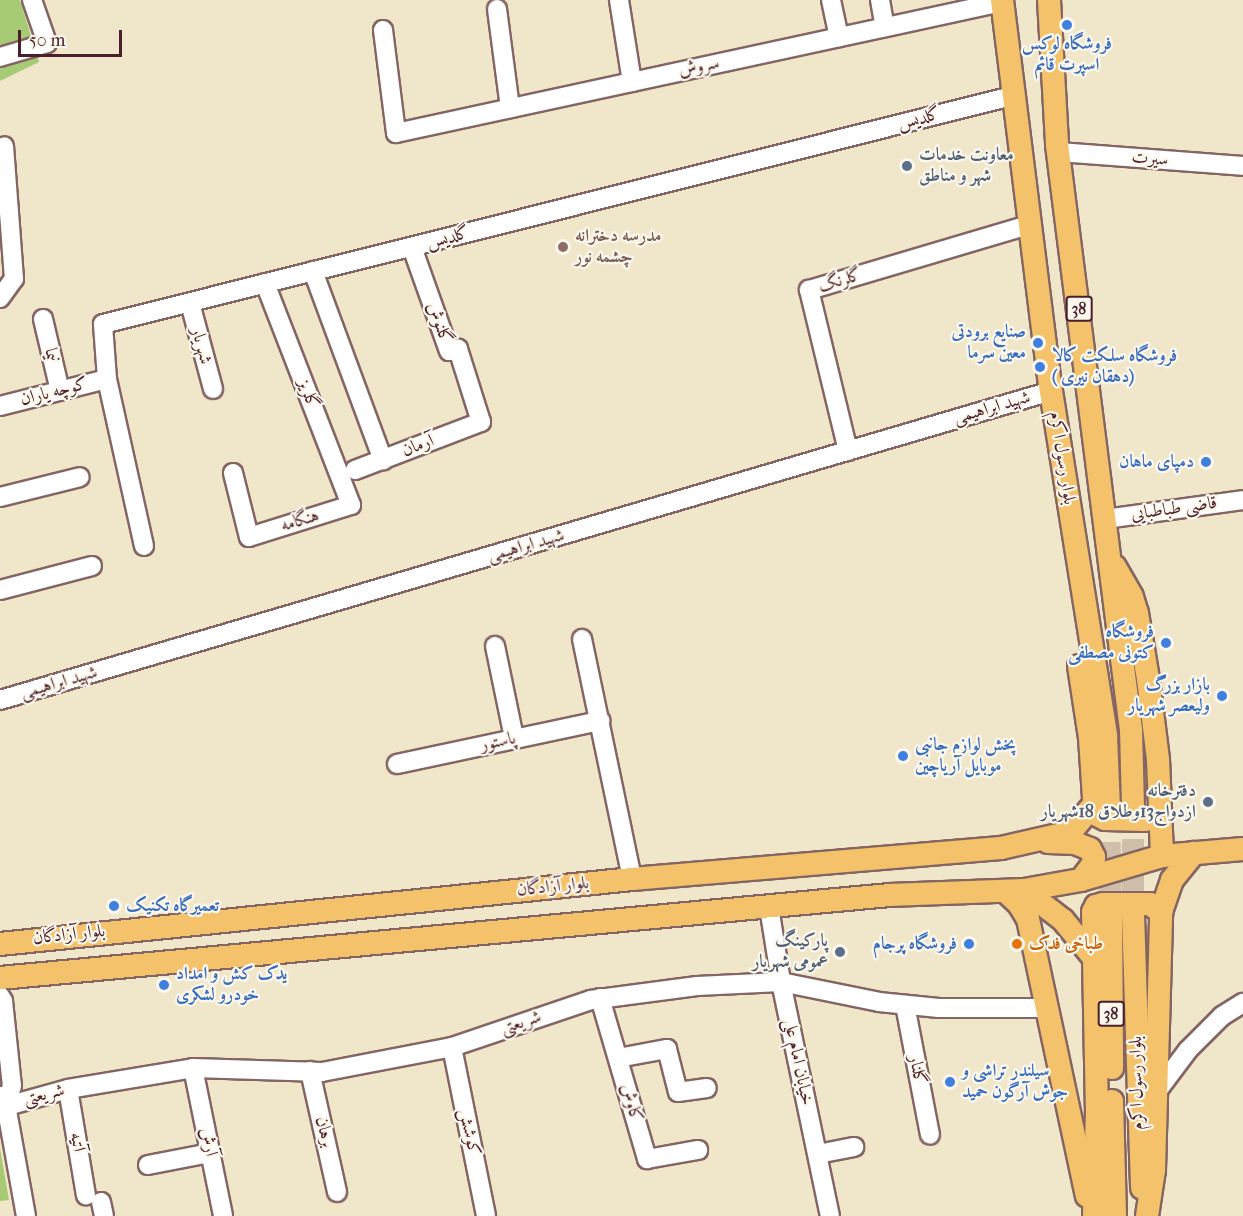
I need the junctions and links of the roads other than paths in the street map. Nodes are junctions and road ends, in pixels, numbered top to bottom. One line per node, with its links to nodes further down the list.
1 (32, 0): 11 (street)
2 (619, 0): 12 (street)
3 (831, 0): 10 (street)
4 (880, 0): 8 (street)
5 (1049, 0): 16 (main road, بلوار رسول اکرم / 38)
6 (1002, 1): 8 (street, سروش); 13 (main road, بلوار رسول اکرم / 38)
7 (497, 9): 14 (street)
8 (885, 27): 10 (street, سروش)
9 (383, 30): 14 (street, سروش)
10 (839, 37): 12 (street, سروش)
11 (0, 57)
12 (633, 81): 14 (street, سروش)
13 (1012, 96): 18 (main road, بلوار رسول اکرم / 38); 19 (street, گلدیس)
14 (510, 108)
15 (4, 146): 22 (street)
16 (1058, 152): 17 (street, سیرت); 39 (main road, بلوار رسول اکرم / 38)
17 (1243, 166)
18 (1029, 225): 28 (main road, بلوار رسول اکرم / 38); 31 (street, گلرنگ)
19 (412, 247): 20 (street, گلدیس); 30 (street, گلنوش)
20 (313, 271): 21 (street, گلدیس); 32 (street)
21 (265, 284): 23 (street, گلدیس); 38 (street, گلریز)
22 (0, 298)
23 (190, 303): 25 (street, گلدیس); 26 (street, شهریار)
24 (43, 319): 27 (street, نیما)
25 (107, 379): 27 (street, کوچه یاران); 40 (street, گلدیس)
26 (213, 389)
27 (60, 390): 29 (street, کوچه یاران)
28 (1051, 391): 31 (street, شهید ابراهیمی); 51 (main road, بلوار رسول اکرم / 38)
29 (0, 406)
30 (481, 422): 32 (street, آرمان)
31 (848, 451): 46 (street, شهید ابراهیمی)
32 (383, 460): 33 (street, آرمان)
33 (355, 470)
34 (232, 473): 38 (street, هنگامه)
35 (80, 477): 36 (street)
36 (0, 497)
37 (1243, 500): 39 (street, قاضی طباطبایی)
38 (351, 505)
39 (1105, 519): 41 (main road, بلوار رسول اکرم / 38)
40 (144, 546)
41 (1109, 555): 50 (main road, بلوار رسول اکرم / 38); 52 (main road)
42 (92, 566): 43 (street)
43 (0, 590)
44 (582, 639): 47 (street)
45 (495, 646): 48 (street)
46 (0, 700)
47 (600, 721): 48 (street, پاستور); 57 (street)
48 (514, 738): 49 (street, پاستور)
49 (397, 764)
50 (1132, 806)
51 (1101, 807): 52 (main road); 53 (main road, بلوار آزادگان)
52 (1160, 814): 56 (main road)
53 (1028, 844): 57 (main road, بلوار آزادگان); 58 (main road)
54 (1243, 849): 55 (main road, بلوار آزادگان)
55 (1194, 853): 56 (main road, بلوار آزادگان); 62 (main road)
56 (1162, 856): 58 (main road, بلوار آزادگان)
57 (632, 879): 60 (main road, بلوار آزادگان)
58 (1081, 880): 59 (main road, بلوار آزادگان)
59 (1015, 891): 61 (main road, بلوار آزادگان); 65 (main road); 72 (main road)
60 (497, 892): 63 (main road); 64 (main road, بلوار آزادگان)
61 (769, 907): 63 (main road, بلوار آزادگان); 67 (street, خیابان امام علی)
62 (1161, 912): 65 (main road); 79 (main road)
63 (501, 931): 66 (main road, بلوار آزادگان)
64 (0, 944)
65 (1094, 958): 93 (main road)
66 (0, 978)
67 (781, 982): 69 (street, شریعتی); 71 (street, شریعتی); 85 (street, خیابان امام علی)
68 (0, 996): 80 (street)
69 (600, 998): 73 (street, شریعتی); 74 (street, کاوش)
70 (1243, 1003): 79 (street)
71 (904, 1005): 72 (street, شریعتی); 81 (street, گلنار)
72 (1047, 1008): 93 (main road)
73 (452, 1047): 76 (street, شریعتی); 91 (street, کوشش)
74 (618, 1058): 78 (street); 83 (street, کاوش)
75 (193, 1068): 76 (street, شریعتی); 77 (street, شریعتی); 84 (street, آرش)
76 (310, 1071): 87 (street, برهان)
77 (68, 1089): 80 (street, شریعتی); 88 (street, آتیه)
78 (707, 1089)
79 (1158, 1090): 95 (main road)
80 (2, 1102): 89 (street)
81 (930, 1135)
82 (854, 1147): 85 (street)
83 (698, 1150)
84 (210, 1153): 86 (street); 90 (street, آرش)
85 (818, 1154): 92 (street, خیابان امام علی)
86 (148, 1165)
87 (337, 1192)
88 (97, 1204)
89 (26, 1216)
90 (223, 1216)
91 (486, 1216)
92 (830, 1216)
93 (1093, 1216)
94 (1115, 1216): 95 (main road, بلوار رسول اکرم / 38)
95 (1146, 1216)

